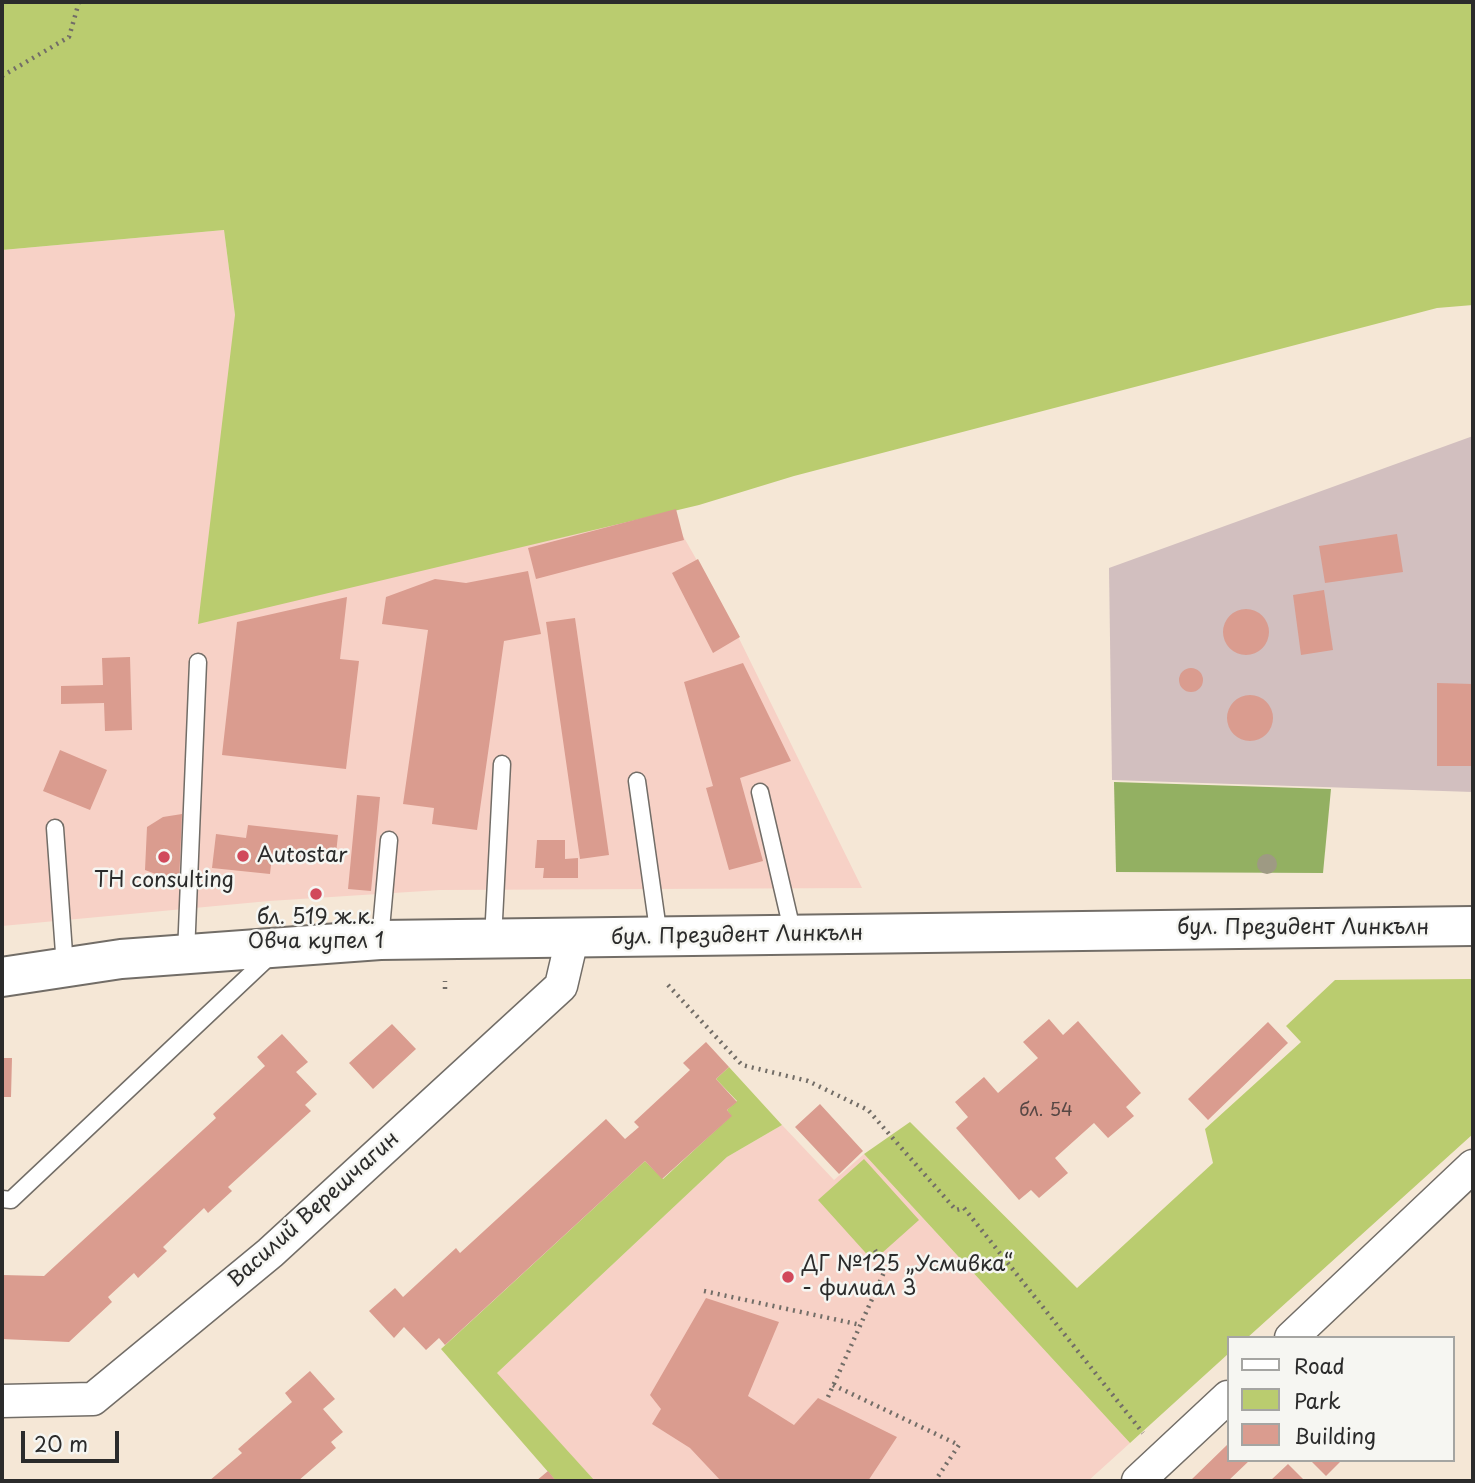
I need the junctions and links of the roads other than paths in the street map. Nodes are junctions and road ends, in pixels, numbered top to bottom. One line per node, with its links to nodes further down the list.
1 (198, 662): 14 (lane)
2 (502, 764): 10 (lane)
3 (637, 781): 9 (lane)
4 (760, 792): 8 (lane)
5 (55, 828): 15 (lane)
6 (389, 840): 12 (lane)
7 (1473, 926): 8 (street, бул. Президент Линкълн)
8 (793, 934): 9 (street, бул. Президент Линкълн)
9 (659, 937): 11 (street, бул. Президент Линкълн)
10 (493, 939): 11 (street, бул. Президент Линкълн); 12 (street, бул. Президент Линкълн)
11 (572, 939): 21 (street, Василий Верешчагин)
12 (380, 940): 13 (street, бул. Президент Линкълн)
13 (279, 946): 14 (street, бул. Президент Линкълн); 18 (lane)
14 (186, 954): 15 (street, бул. Президент Линкълн)
15 (65, 967): 16 (street, бул. Президент Линкълн)
16 (2, 977)
17 (1473, 1166): 19 (street)
18 (2, 1199)
19 (1293, 1336)
20 (1226, 1399): 22 (street)
21 (2, 1401)
22 (1138, 1481)

